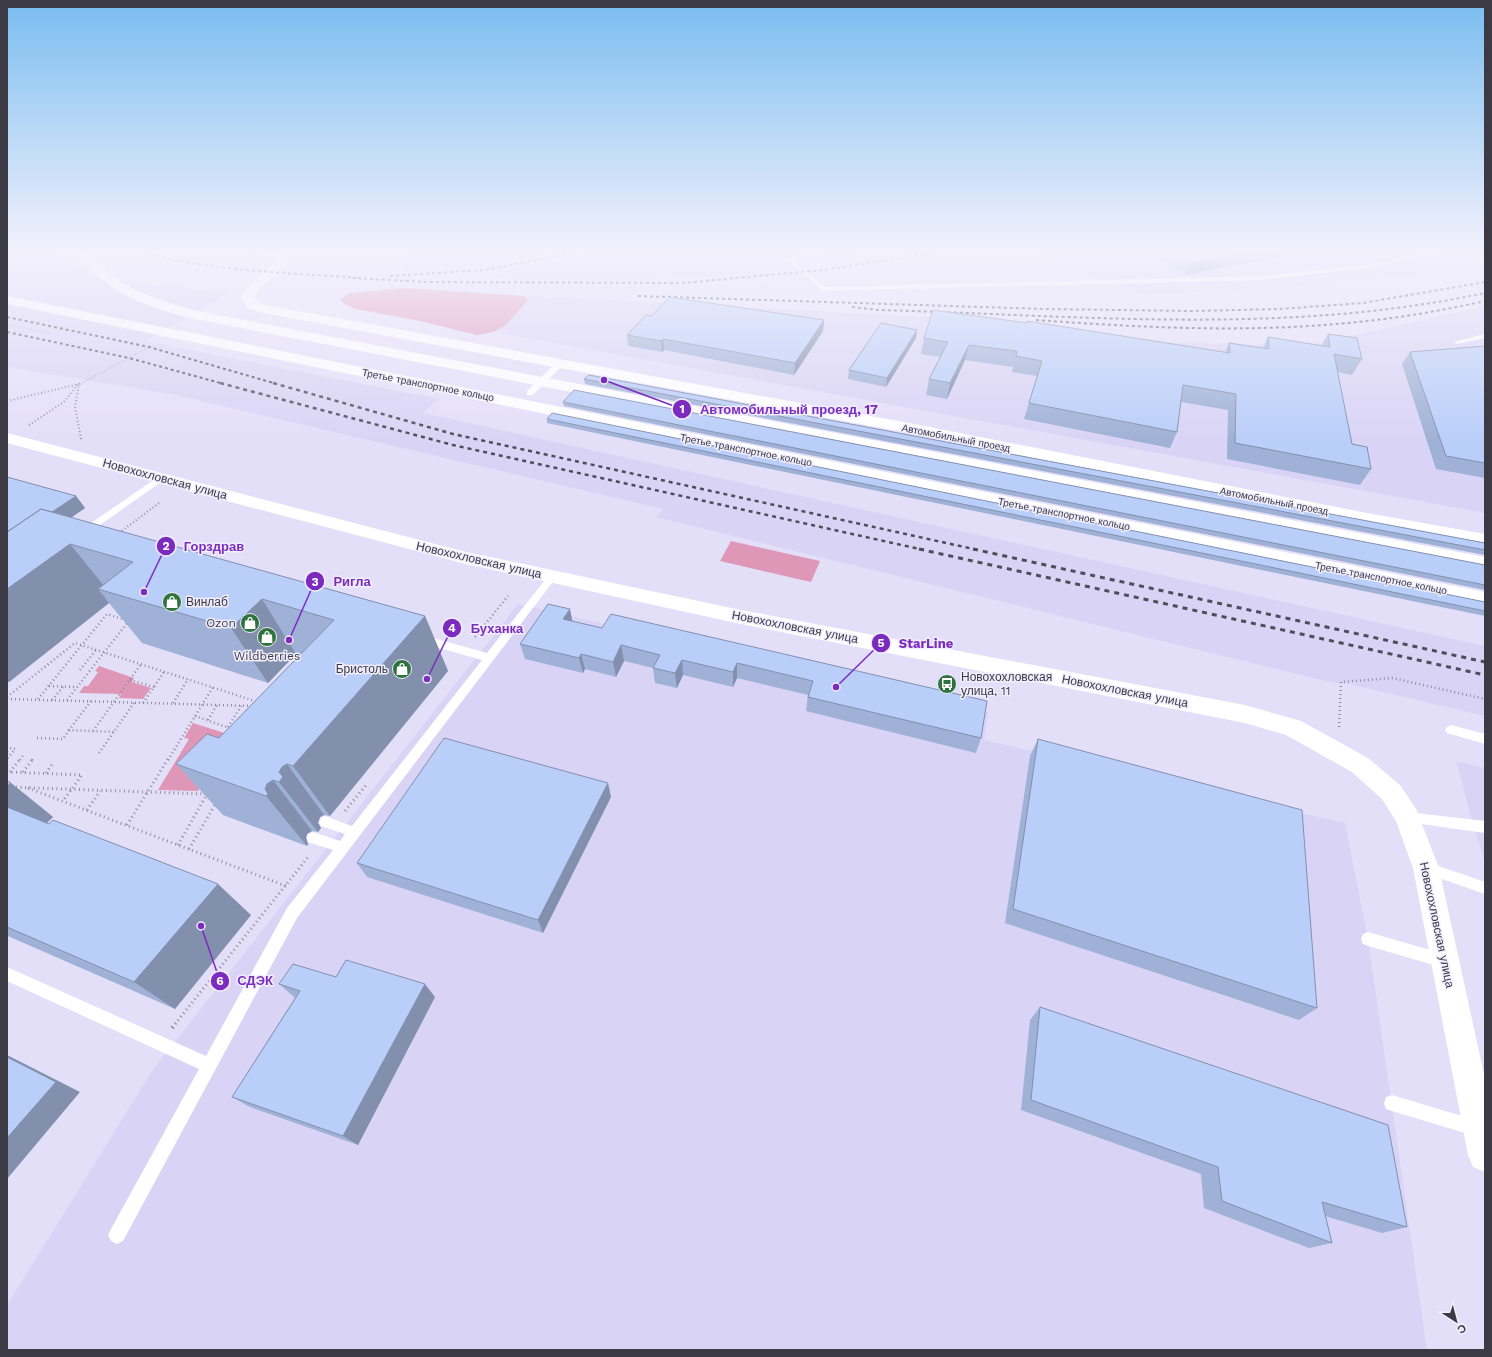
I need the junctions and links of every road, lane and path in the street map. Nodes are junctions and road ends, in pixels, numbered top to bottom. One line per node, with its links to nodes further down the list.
1 (78, 314): 24 (main road, Третье транспортное кольцо)
2 (193, 314): 21 (main road, Третье транспортное кольцо)
3 (290, 314): 9 (main road, Автомобильный проезд)
4 (7, 324): 5 (path)
5 (49, 333)
6 (1485, 336): 7 (lane)
7 (1457, 342)
8 (156, 343): 10 (path)
9 (560, 364): 11 (lane); 20 (main road, Автомобильный проезд)
10 (78, 384): 12 (path); 13 (path); 15 (path)
11 (530, 393)
12 (7, 401)
13 (29, 425)
14 (7, 438): 16 (main road, Новохохловская улица)
15 (81, 440)
16 (161, 478): 19 (lane); 22 (main road, Новохохловская улица)
17 (159, 503): 18 (path)
18 (118, 534)
19 (74, 540)
20 (1485, 540)
21 (1485, 563)
22 (552, 577): 30 (lane); 67 (main road, Новохохловская улица)
23 (508, 596): 28 (path)
24 (1485, 599)
25 (412, 637): 28 (lane)
26 (82, 645): 27 (path); 29 (path); 36 (path); 41 (path)
27 (96, 650): 29 (path); 32 (path)
28 (464, 651): 30 (lane)
29 (105, 652): 31 (path); 38 (path)
30 (489, 658): 91 (lane)
31 (141, 664): 33 (path); 35 (path)
32 (80, 670)
33 (164, 672): 34 (path); 39 (path)
34 (188, 679): 40 (path); 51 (path)
35 (130, 680): 39 (path); 47 (path)
36 (49, 686): 37 (path); 43 (path)
37 (63, 686): 38 (path); 44 (path)
38 (78, 687): 45 (path)
39 (154, 687): 50 (path)
40 (213, 687): 48 (path); 52 (path)
41 (7, 698): 43 (path)
42 (1485, 699): 67 (path)
43 (38, 700): 44 (path)
44 (52, 700): 45 (path)
45 (67, 700): 46 (path)
46 (91, 701): 47 (path); 59 (path)
47 (114, 702): 49 (path); 62 (path)
48 (260, 702)
49 (134, 703): 50 (path); 63 (path)
50 (143, 703): 51 (path)
51 (172, 704): 52 (path)
52 (202, 705): 53 (path); 56 (path)
53 (217, 705): 54 (path); 57 (path)
54 (241, 706): 55 (path); 58 (path)
55 (253, 713)
56 (195, 716): 57 (path); 81 (path)
57 (208, 720): 58 (path)
58 (228, 727): 60 (path)
59 (69, 730): 62 (path); 64 (path)
60 (235, 730)
61 (1451, 730): 65 (lane)
62 (93, 731): 63 (path)
63 (114, 732): 68 (path)
64 (37, 738)
65 (1485, 739)
66 (7, 751): 71 (path)
67 (1338, 751): 87 (main road, Новохохловская улица)
68 (99, 753)
69 (24, 754): 73 (path)
70 (34, 757): 74 (path)
71 (7, 759)
72 (54, 763): 75 (path)
73 (9, 772): 74 (path)
74 (22, 772): 75 (path)
75 (46, 773): 79 (path)
76 (7, 787): 78 (path)
77 (211, 787): 82 (path)
78 (28, 788): 79 (path); 85 (path)
79 (72, 789): 80 (path); 85 (path)
80 (100, 790): 81 (path); 86 (path)
81 (148, 791): 82 (path); 89 (path)
82 (207, 794): 83 (path); 93 (path)
83 (213, 794)
84 (220, 800): 95 (path)
85 (63, 801): 86 (path)
86 (87, 810): 89 (path)
87 (1407, 817): 90 (lane); 96 (main road, Новохохловская улица)
88 (325, 822): 91 (lane)
89 (127, 825): 93 (path)
90 (1485, 827)
91 (354, 832): 94 (lane)
92 (313, 838): 94 (lane)
93 (178, 845): 95 (path)
94 (342, 848): 98 (lane)
95 (189, 849): 98 (path)
96 (1426, 868): 97 (lane); 100 (main road, Новохохловская улица)
97 (1485, 888)
98 (307, 894): 102 (lane)
99 (1368, 938): 100 (lane)
100 (1446, 962): 104 (main road, Новохохловская улица)
101 (7, 974): 102 (lane)
102 (209, 1066): 105 (lane)
103 (1392, 1103): 104 (lane)
104 (1482, 1142)
105 (117, 1235)

